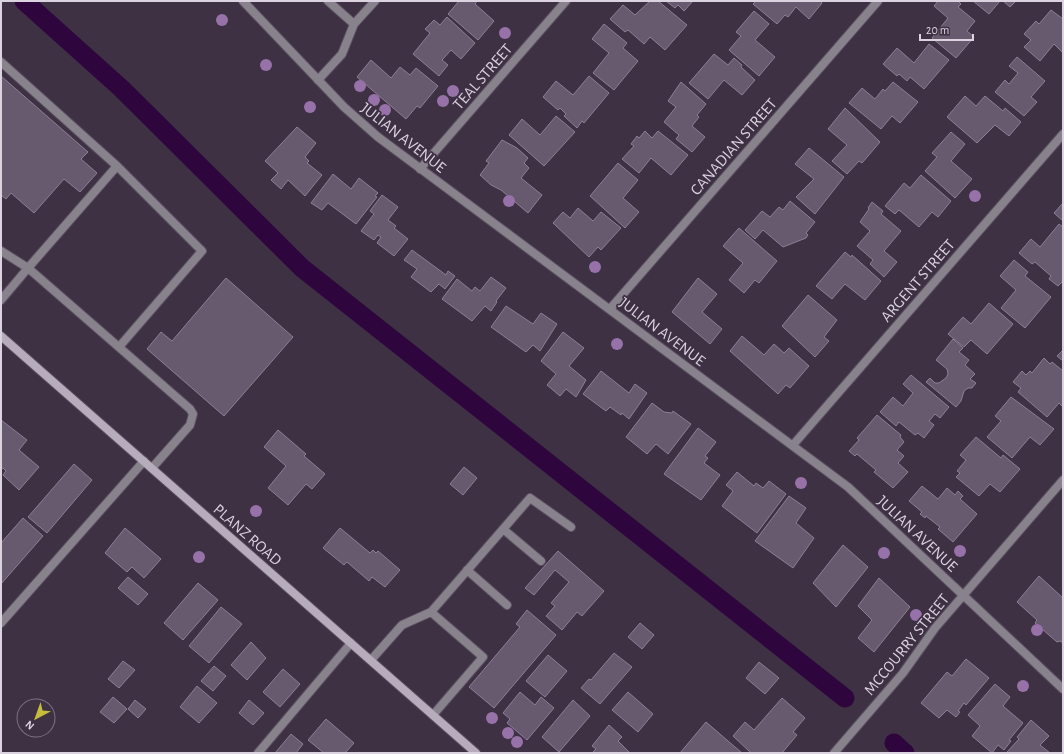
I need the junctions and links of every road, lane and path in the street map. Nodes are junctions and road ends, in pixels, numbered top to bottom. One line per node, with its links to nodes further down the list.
1 (243, 1): 8 (street, JULIAN AVENUE)
2 (328, 1): 6 (street)
3 (375, 1): 6 (street)
4 (566, 1): 11 (street, TEAL STREET)
5 (878, 1): 15 (street, CANADIAN STREET)
6 (354, 24): 8 (street)
7 (1, 62): 10 (street)
8 (318, 80): 11 (street, JULIAN AVENUE)
9 (1063, 134): 18 (street, ARGENT STREET)
10 (117, 166): 13 (street); 17 (street)
11 (420, 169): 15 (street, JULIAN AVENUE)
12 (1, 251): 13 (street)
13 (28, 268): 14 (street); 17 (street)
14 (1, 300)
15 (610, 309): 18 (street, JULIAN AVENUE)
16 (1, 336): 19 (street, PLANZ ROAD)
17 (118, 347): 20 (street)
18 (793, 445): 26 (street, JULIAN AVENUE)
19 (144, 461): 20 (street, PLANZ ROAD); 29 (street)
20 (152, 468): 30 (street, PLANZ ROAD)
21 (1063, 480): 26 (street, MCCOURRY STREET)
22 (572, 527): 23 (street)
23 (503, 529): 24 (street); 25 (street)
24 (541, 561)
25 (467, 570): 27 (street); 28 (street)
26 (963, 595): 32 (street, JULIAN AVENUE); 36 (street, MCCOURRY STREET)
27 (507, 605)
28 (431, 612): 31 (street); 33 (street)
29 (1, 623)
30 (352, 643): 31 (street, PLANZ ROAD); 34 (street)
31 (371, 660): 33 (street, PLANZ ROAD)
32 (1063, 689)
33 (433, 715): 35 (street, PLANZ ROAD)
34 (258, 753)
35 (476, 753)
36 (834, 753)

